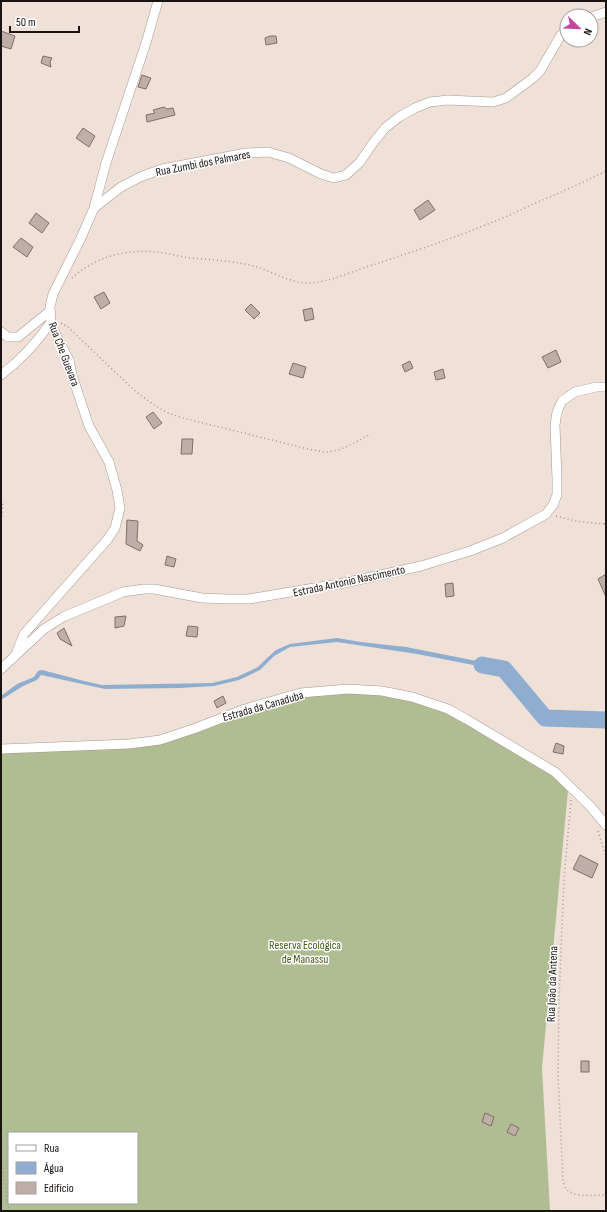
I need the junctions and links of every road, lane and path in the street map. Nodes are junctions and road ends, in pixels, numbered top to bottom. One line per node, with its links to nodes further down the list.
1 (158, 1): 4 (street, Rua Che Guevara)
2 (559, 40): 4 (street, Rua Zumbi dos Palmares)
3 (606, 171): 5 (path)
4 (94, 208): 6 (street, Rua Che Guevara)
5 (72, 278)
6 (50, 311): 7 (street, Rua Che Guevara); 8 (street)
7 (51, 322): 9 (street); 11 (path); 18 (street, Rua Che Guevara)
8 (1, 332)
9 (1, 375)
10 (606, 387): 13 (street, Estrada Antonio Nascimento)
11 (369, 435)
12 (1, 500): 15 (path)
13 (546, 514): 16 (path); 18 (street, Estrada Antonio Nascimento)
14 (606, 520): 16 (path)
15 (1, 522)
16 (604, 524): 17 (path)
17 (606, 525)
18 (14, 657): 19 (street, Estrada Antonio Nascimento)
19 (1, 669)
20 (1, 749): 21 (street, Estrada da Canaduba)
21 (572, 788): 22 (street, Estrada da Canaduba); 25 (path, Rua João da Antena)
22 (602, 826): 23 (path)
23 (606, 857)
24 (1, 1156): 26 (path)
25 (606, 1195)
26 (9, 1211)

